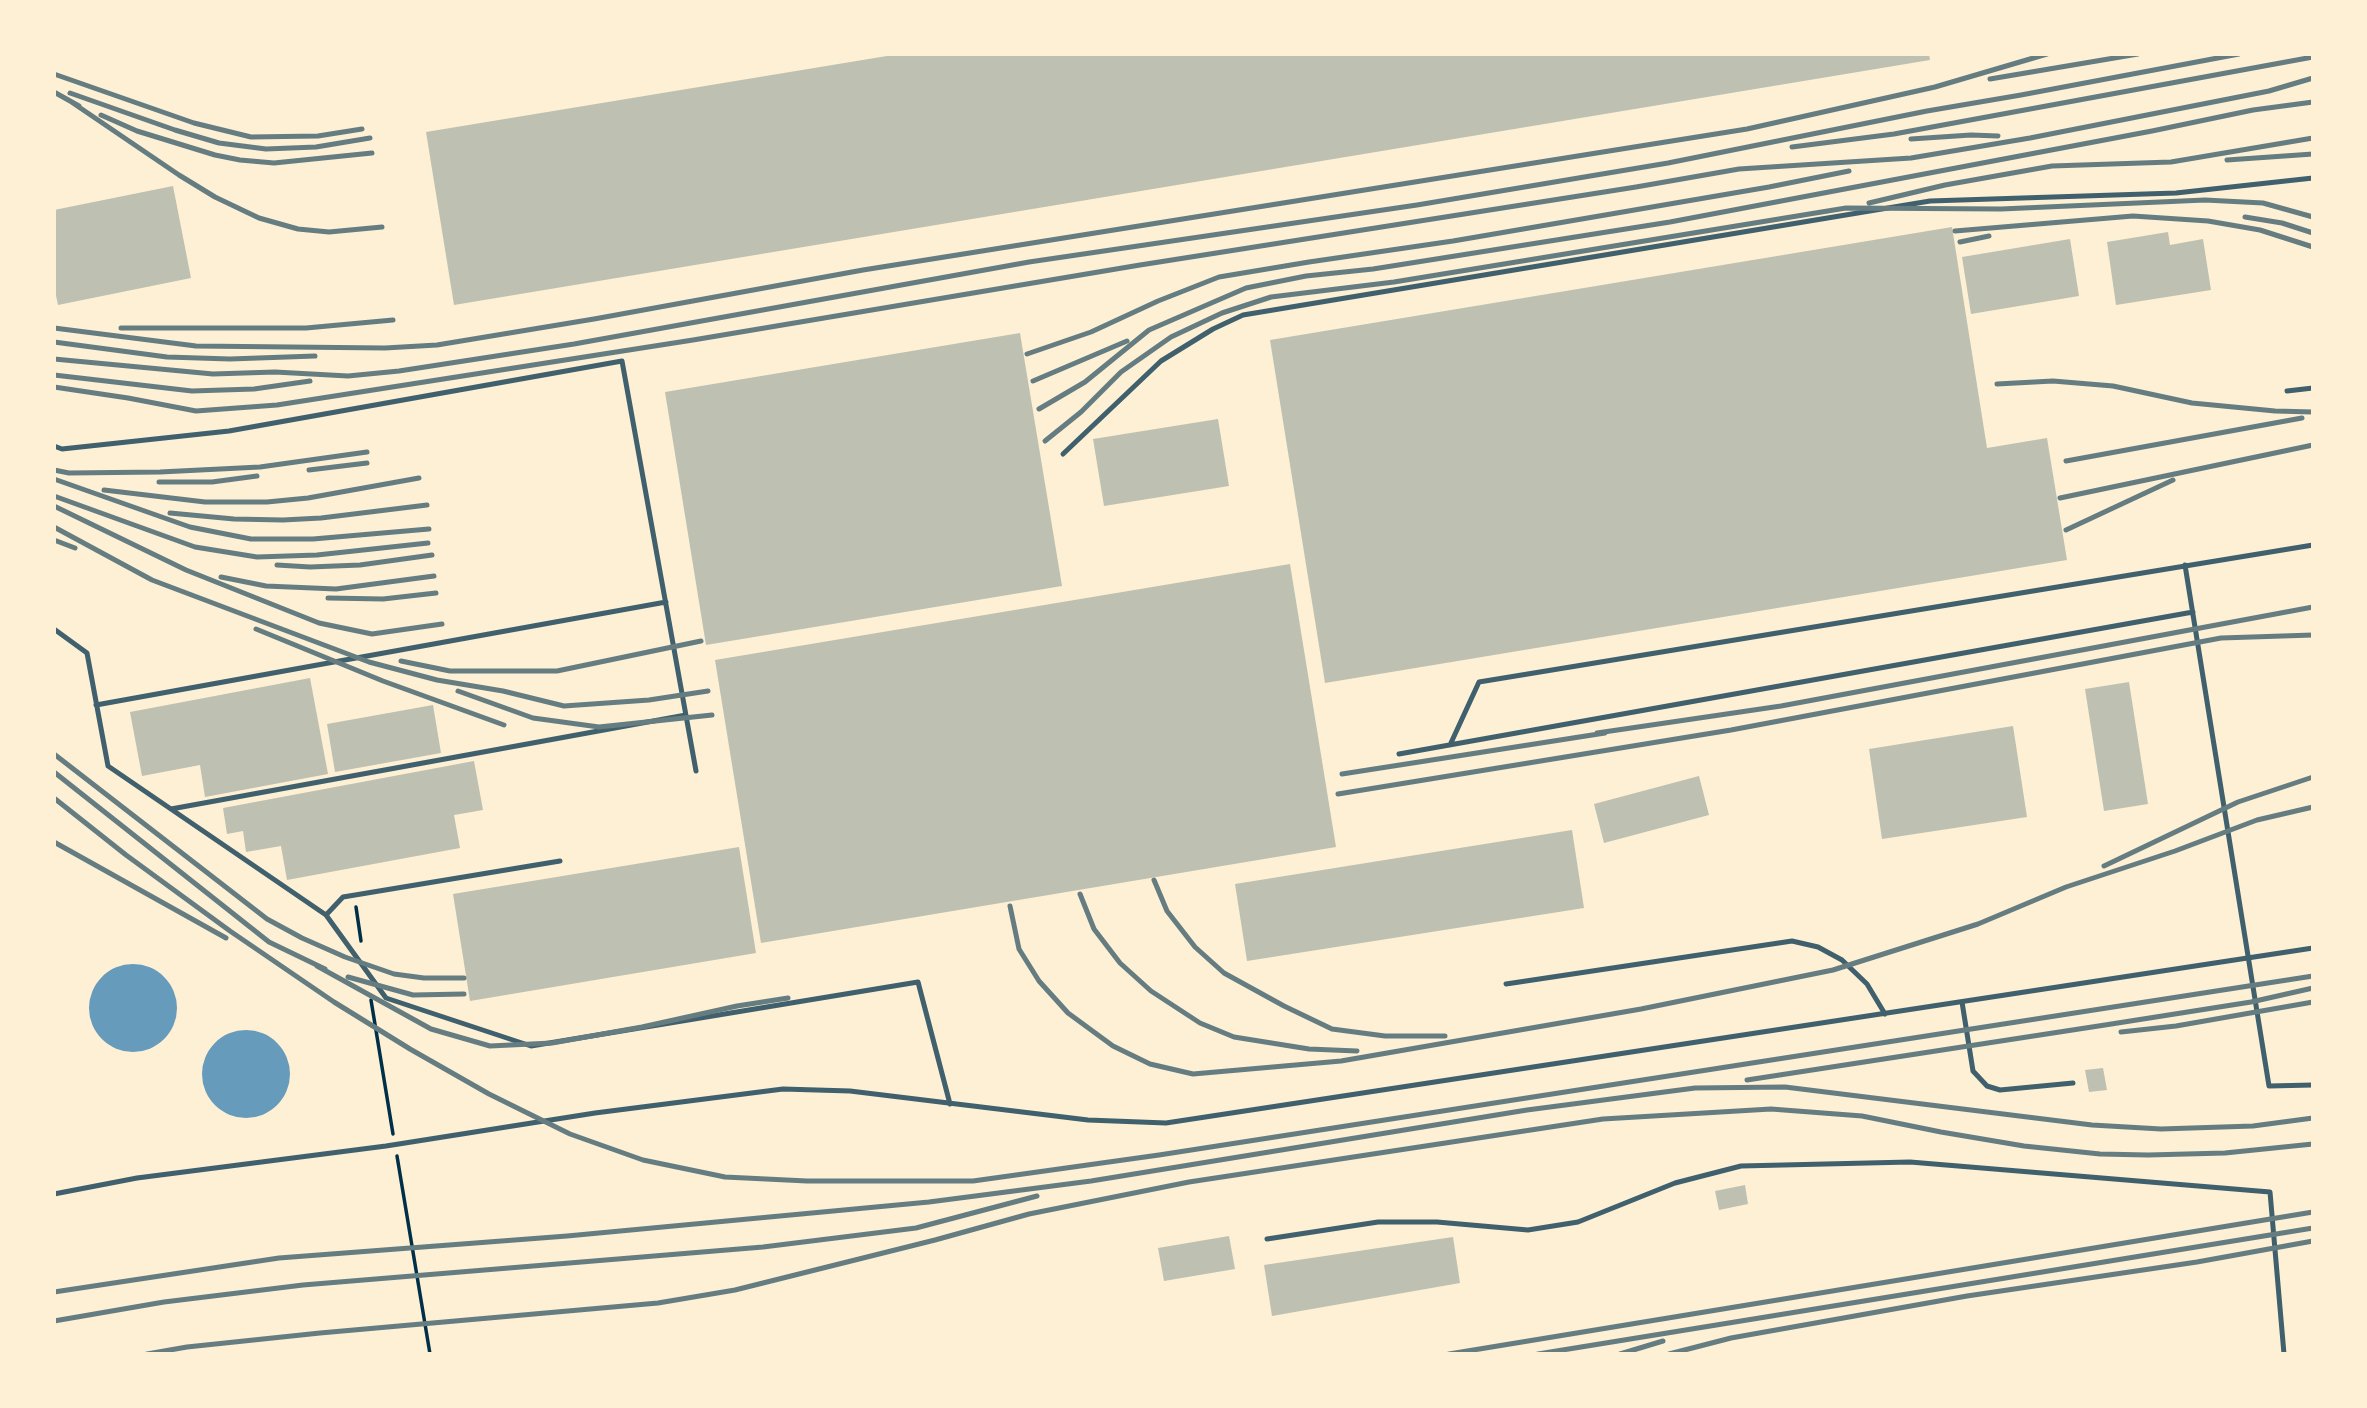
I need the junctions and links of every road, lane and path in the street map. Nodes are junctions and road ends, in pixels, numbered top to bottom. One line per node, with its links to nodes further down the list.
1 (2313, 178): 5 (lane)
2 (2313, 388): 3 (lane)
3 (2287, 391)
4 (54, 446): 8 (lane)
5 (1063, 454)
6 (2313, 545): 7 (lane)
7 (2185, 565): 9 (lane); 13 (lane)
8 (666, 602): 11 (lane); 12 (lane)
9 (2193, 612): 13 (lane); 22 (lane)
10 (54, 629): 11 (lane)
11 (96, 705): 16 (lane)
12 (686, 715): 15 (lane); 16 (lane)
13 (1450, 745): 14 (lane)
14 (1399, 754)
15 (696, 771)
16 (171, 810): 19 (lane)
17 (560, 861): 19 (lane)
18 (354, 895): 21 (path)
19 (326, 915): 29 (lane)
20 (2313, 947): 22 (lane)
21 (363, 949)
22 (2249, 958): 25 (lane); 28 (lane)
23 (1506, 984): 26 (lane)
24 (369, 989): 30 (path)
25 (1962, 1002): 26 (lane); 27 (lane)
26 (1885, 1014): 29 (lane)
27 (2073, 1083)
28 (2313, 1085)
29 (950, 1104): 32 (lane)
30 (394, 1138)
31 (396, 1151): 34 (path)
32 (54, 1194)
33 (1267, 1239): 35 (lane)
34 (430, 1354)
35 (2284, 1354)

